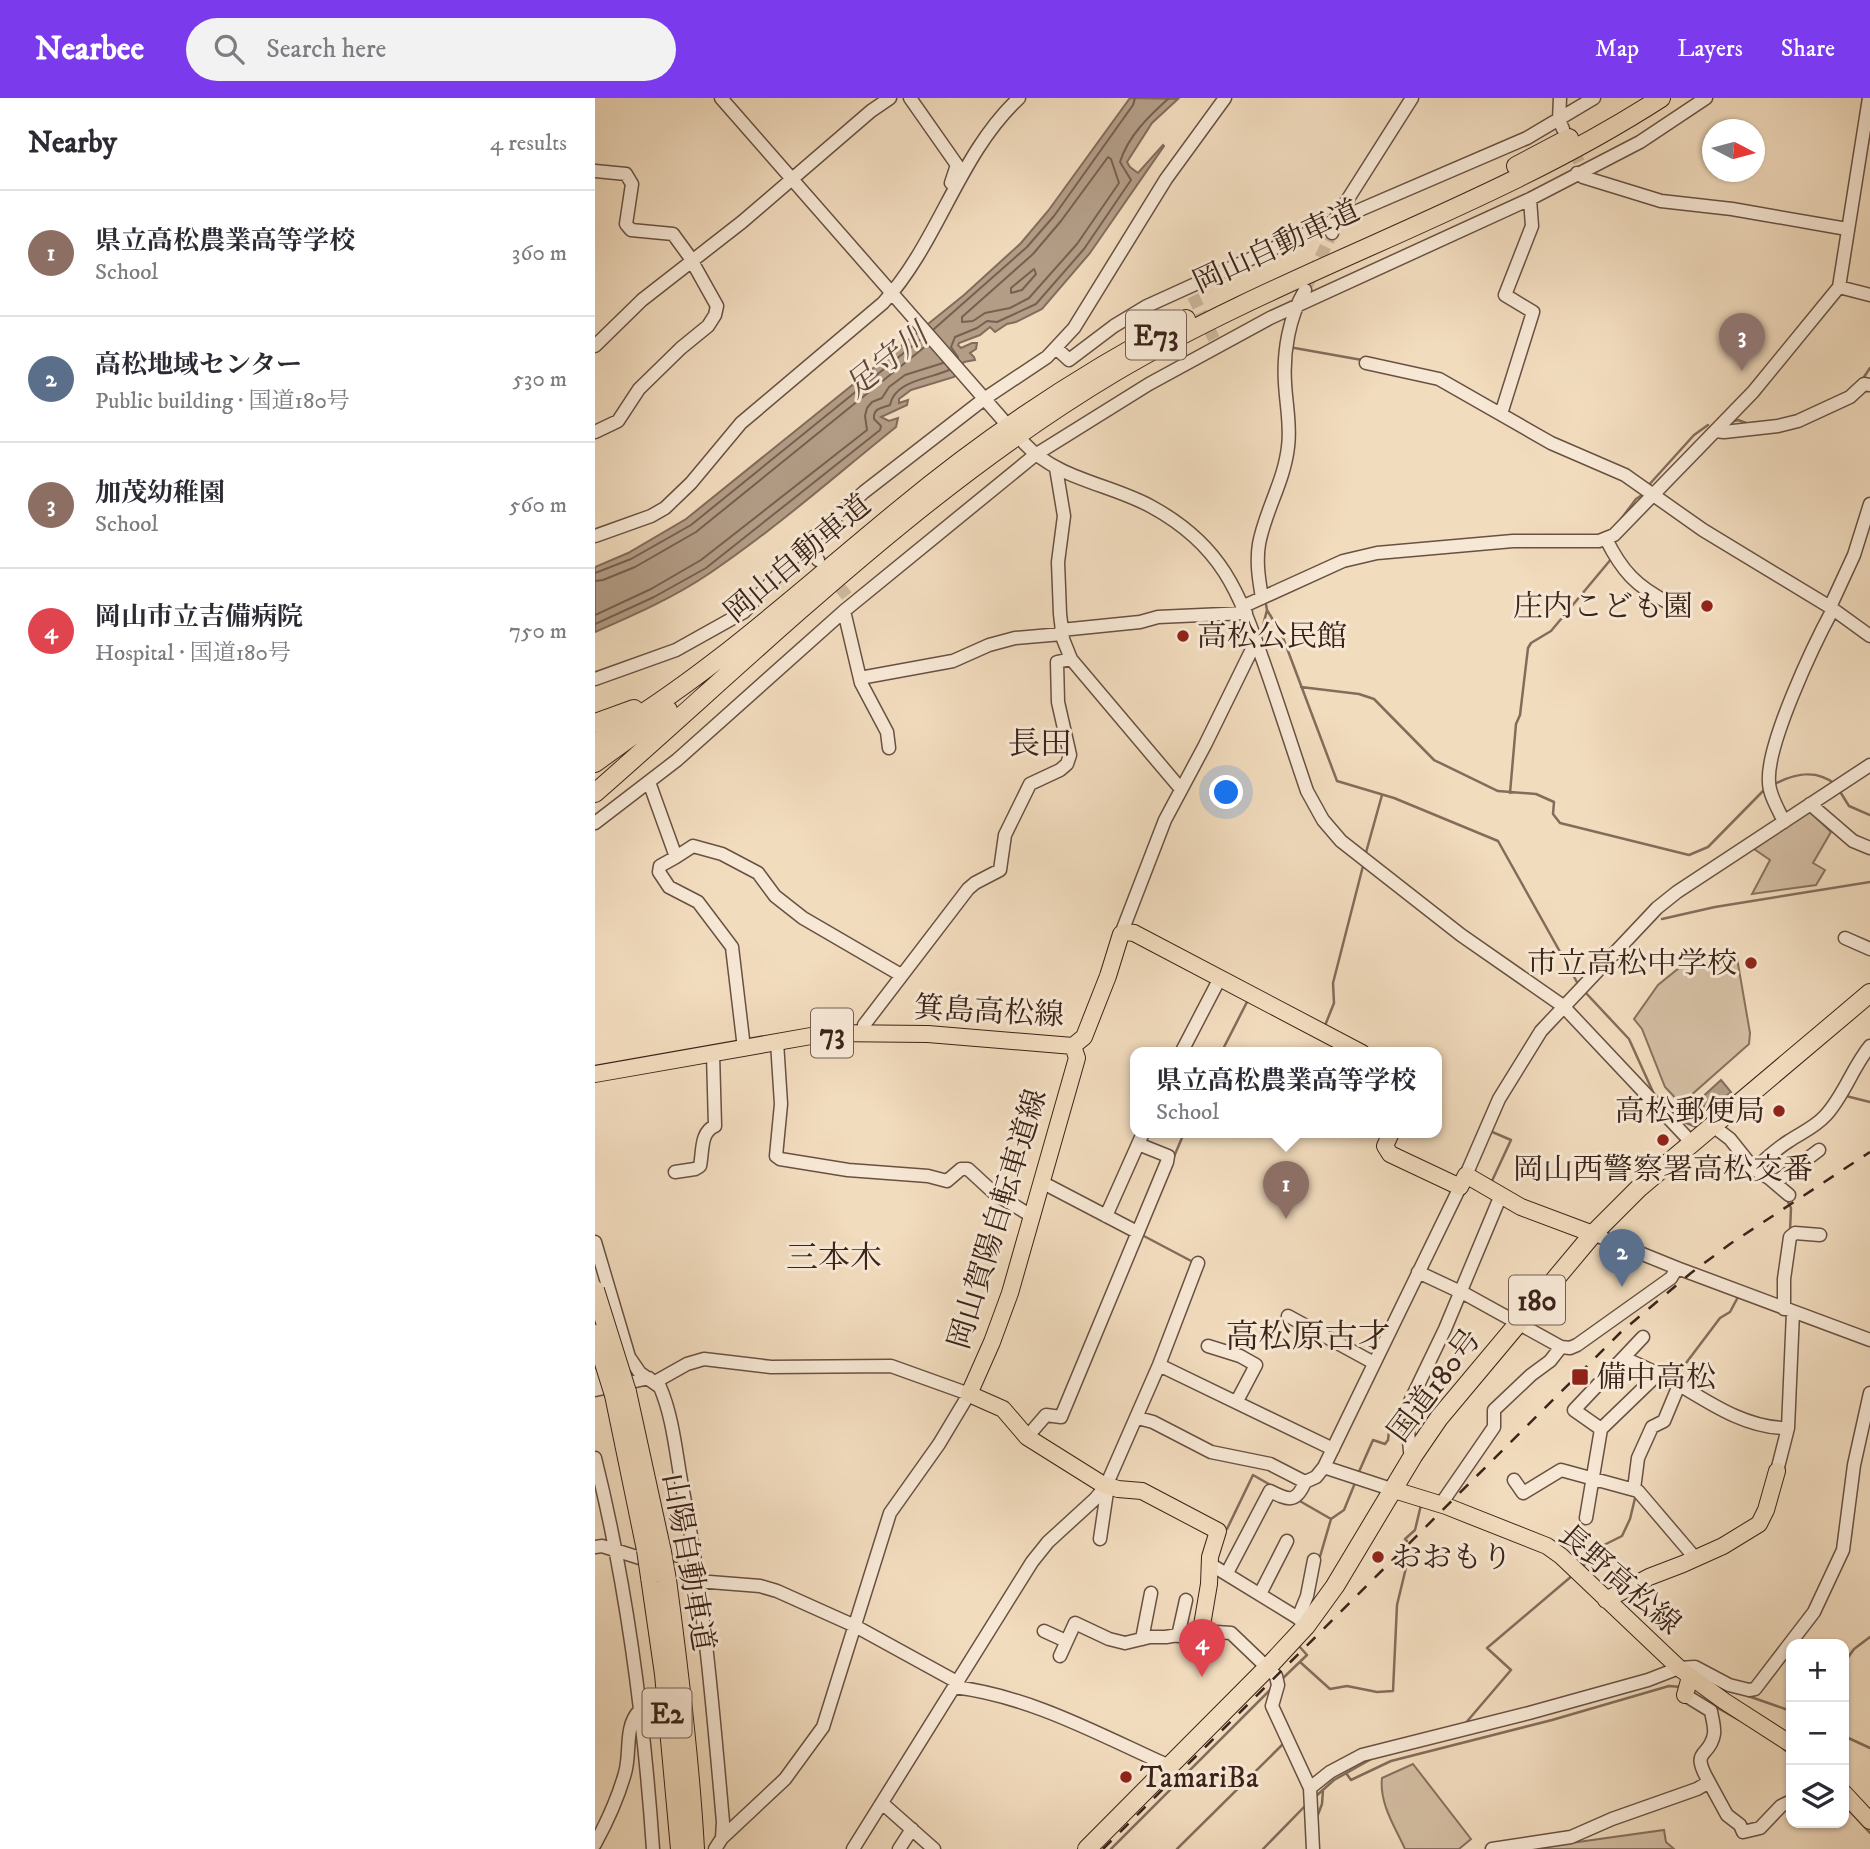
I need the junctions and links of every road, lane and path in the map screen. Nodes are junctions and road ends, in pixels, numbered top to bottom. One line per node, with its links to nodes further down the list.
1 (722, 98): 16 (street)
2 (890, 98): 16 (street)
3 (910, 98): 18 (street)
4 (1019, 98): 18 (street)
5 (1225, 98): 28 (street)
6 (1412, 98): 19 (street)
7 (1560, 98): 13 (street)
8 (1594, 98): 13 (street)
9 (1639, 98): 54 (highway, 岡山自動車道 / E73)
10 (1661, 98): 50 (highway, 岡山自動車道 / E73)
11 (1706, 98): 14 (street)
12 (1868, 98): 20 (street)
13 (1561, 125): 19 (street)
14 (1580, 168): 17 (street); 20 (street)
15 (595, 171): 21 (street)
16 (792, 179): 21 (street); 24 (street)
17 (1530, 198): 26 (street); 32 (street)
18 (940, 213): 24 (street)
19 (1333, 227): 28 (street)
20 (1847, 229): 22 (street)
21 (692, 261): 27 (street); 35 (street)
22 (1839, 286): 25 (street); 34 (street)
23 (1305, 290): 26 (street)
24 (893, 295): 31 (street); 41 (street)
25 (1870, 295)
26 (1296, 307): 37 (street); 45 (street)
27 (595, 346)
28 (1056, 348): 31 (street)
29 (1367, 363): 32 (street)
30 (1870, 385): 34 (street)
31 (982, 397): 33 (street); 43 (street)
32 (1502, 412): 39 (street)
33 (1003, 420)
34 (1716, 431): 39 (street)
35 (595, 432)
36 (1024, 443): 37 (street)
37 (1035, 455): 38 (street); 47 (street)
38 (1056, 468): 48 (street); 51 (street)
39 (1648, 490): 42 (street); 49 (street)
40 (1870, 504): 49 (street)
41 (595, 536)
42 (1611, 537): 45 (street); 46 (street)
43 (806, 544): 44 (street); 57 (street)
44 (818, 560)
45 (1264, 597): 48 (street)
46 (1667, 602)
47 (848, 604): 56 (street); 63 (street)
48 (1245, 609): 51 (street); 53 (street)
49 (1831, 610): 52 (street); 67 (street)
50 (781, 626): 61 (highway); 65 (highway)
51 (1062, 632): 55 (street); 56 (street)
52 (1870, 636)
53 (1256, 641): 64 (street); 77 (street)
54 (724, 655): 58 (highway); 59 (highway)
55 (1071, 659): 64 (street); 74 (street)
56 (860, 678): 60 (street)
57 (595, 679)
58 (595, 723)
59 (595, 743)
60 (889, 748)
61 (595, 763)
62 (1870, 765): 66 (street)
63 (649, 782): 68 (street); 70 (street)
64 (1181, 788): 71 (street)
65 (595, 793)
66 (1810, 804): 67 (street); 69 (street)
67 (1784, 822): 77 (street)
68 (595, 823)
69 (1870, 848)
70 (676, 857): 74 (street); 84 (street)
71 (1125, 933): 75 (main road); 80 (main road, 箕島高松線)
72 (1845, 938): 73 (street)
73 (1870, 949)
74 (901, 975): 78 (street)
75 (1220, 978): 82 (street); 83 (main road)
76 (1870, 993): 87 (highway, 国道180号 / 180)
77 (1563, 1006): 87 (street); 93 (street)
78 (863, 1033): 79 (main road, 箕島高松線 / 73); 80 (main road, 箕島高松線 / 73)
79 (777, 1042): 84 (main road, 箕島高松線 / 73); 99 (street)
80 (1073, 1046): 95 (main road, 岡山賀陽自転車道線)
81 (1870, 1046): 91 (street)
82 (1184, 1047)
83 (1350, 1047)
84 (744, 1048): 85 (main road, 箕島高松線 / 73)
85 (713, 1054): 86 (main road, 箕島高松線 / 73); 92 (street)
86 (595, 1074)
87 (1705, 1133): 91 (street); 101 (highway, 国道180号 / 180)
88 (1140, 1138): 98 (street); 100 (street)
89 (1389, 1138): 93 (main road)
90 (1819, 1150): 94 (street)
91 (1752, 1167): 94 (street)
92 (675, 1172)
93 (1463, 1181): 96 (main road); 106 (street)
94 (1775, 1183): 97 (street)
95 (1044, 1185): 98 (street); 99 (main road, 岡山賀陽自転車道線)
96 (1501, 1195): 101 (main road); 108 (street)
97 (1789, 1195)
98 (1106, 1216): 100 (street)
99 (1033, 1217): 128 (main road, 岡山賀陽自転車道線)
100 (1137, 1232): 133 (street)
101 (1593, 1234): 105 (street); 111 (highway, 国道180号 / 180)
102 (1820, 1235): 109 (street)
103 (595, 1242): 122 (street)
104 (1197, 1264): 119 (street)
105 (1677, 1268): 109 (street); 116 (street)
106 (1418, 1272): 108 (street); 118 (street)
107 (595, 1290): 127 (highway, 山陽自動車道 / E2, bridge)
108 (1460, 1293): 111 (street); 135 (street)
109 (1791, 1313): 114 (street); 131 (street)
110 (1288, 1315): 118 (street)
111 (1517, 1323): 116 (street); 135 (highway, 国道180号 / 180)
112 (595, 1334): 127 (highway, 山陽自動車道 / E2, bridge)
113 (1643, 1337): 117 (street)
114 (1870, 1340)
115 (1208, 1346): 129 (street)
116 (1560, 1347): 145 (street)
117 (1624, 1358): 120 (street); 132 (street)
118 (1374, 1363): 134 (street)
119 (1161, 1365): 129 (street); 130 (street)
120 (1658, 1374): 123 (street); 132 (street)
121 (595, 1375): 124 (street)
122 (652, 1380): 125 (street); 128 (street); 158 (street)
123 (1675, 1383): 131 (street); 144 (street)
124 (595, 1385)
125 (595, 1391)
126 (1870, 1393): 172 (street)
127 (620, 1394): 157 (highway, 山陽自動車道 / E2, bridge)
128 (971, 1395): 133 (main road, 岡山賀陽自転車道線); 164 (street)
129 (1237, 1402): 134 (street)
130 (1140, 1418): 141 (street); 142 (street)
131 (1788, 1428): 138 (street)
132 (1601, 1429): 140 (street)
133 (1027, 1437): 142 (main road, 岡山賀陽自転車道線)
134 (1333, 1449): 137 (street)
135 (1413, 1456): 143 (highway, 国道180号 / 180)
136 (595, 1458): 147 (street)
137 (1324, 1467): 141 (street); 143 (street)
138 (1777, 1471): 153 (main road)
139 (1514, 1479): 140 (street)
140 (1594, 1479): 144 (street); 148 (street)
141 (1305, 1482): 156 (street)
142 (1107, 1488): 149 (street); 155 (main road, 岡山賀陽自転車道線); 173 (street)
143 (1394, 1490): 145 (main road, 長野高松線); 163 (highway, 国道180号 / 180)
144 (1636, 1490): 153 (street)
145 (1441, 1504): 162 (main road, 長野高松線)
146 (595, 1511): 147 (street)
147 (609, 1516): 152 (street)
148 (1586, 1517)
149 (1100, 1539)
150 (1287, 1541): 160 (street)
151 (595, 1547): 152 (street)
152 (617, 1550): 158 (street); 174 (street)
153 (1696, 1559): 162 (main road)
154 (1314, 1560): 163 (street)
155 (1210, 1564): 156 (street); 166 (main road, 岡山賀陽自転車道線)
156 (1227, 1573): 160 (street)
157 (658, 1578): 187 (highway, 山陽自動車道 / E2); 188 (highway, 山陽自動車道 / E2)
158 (698, 1581): 164 (street); 185 (street)
159 (1151, 1593): 168 (street)
160 (1260, 1594): 163 (street)
161 (1186, 1600): 167 (street)
162 (1606, 1600): 172 (main road, 長野高松線)
163 (1302, 1622): 171 (highway, 国道180号 / 180)
164 (856, 1627): 173 (street); 185 (street)
165 (1044, 1631): 169 (street)
166 (1201, 1631): 167 (street); 171 (street)
167 (1178, 1636): 168 (street)
168 (1142, 1639): 169 (street)
169 (1066, 1640): 170 (street)
170 (1060, 1656)
171 (1275, 1678): 176 (highway, 国道180号 / 180); 178 (street)
172 (1685, 1683): 175 (main road, 長野高松線); 177 (street); 178 (street)
173 (955, 1685): 176 (street); 180 (street)
174 (639, 1711): 184 (street); 186 (street)
175 (1786, 1741)
176 (1169, 1766): 192 (highway, 国道180号 / 180)
177 (1709, 1782): 181 (street); 194 (street)
178 (1311, 1796): 193 (street)
179 (1849, 1798): 182 (main road)
180 (882, 1803): 183 (street); 189 (street)
181 (1786, 1804)
182 (1870, 1821)
183 (912, 1829): 190 (street); 191 (street)
184 (595, 1844)
185 (719, 1844)
186 (653, 1849)
187 (680, 1849)
188 (695, 1849)
189 (853, 1849)
190 (899, 1849)
191 (934, 1849)
192 (1087, 1849)
193 (1313, 1849)
194 (1492, 1849)

